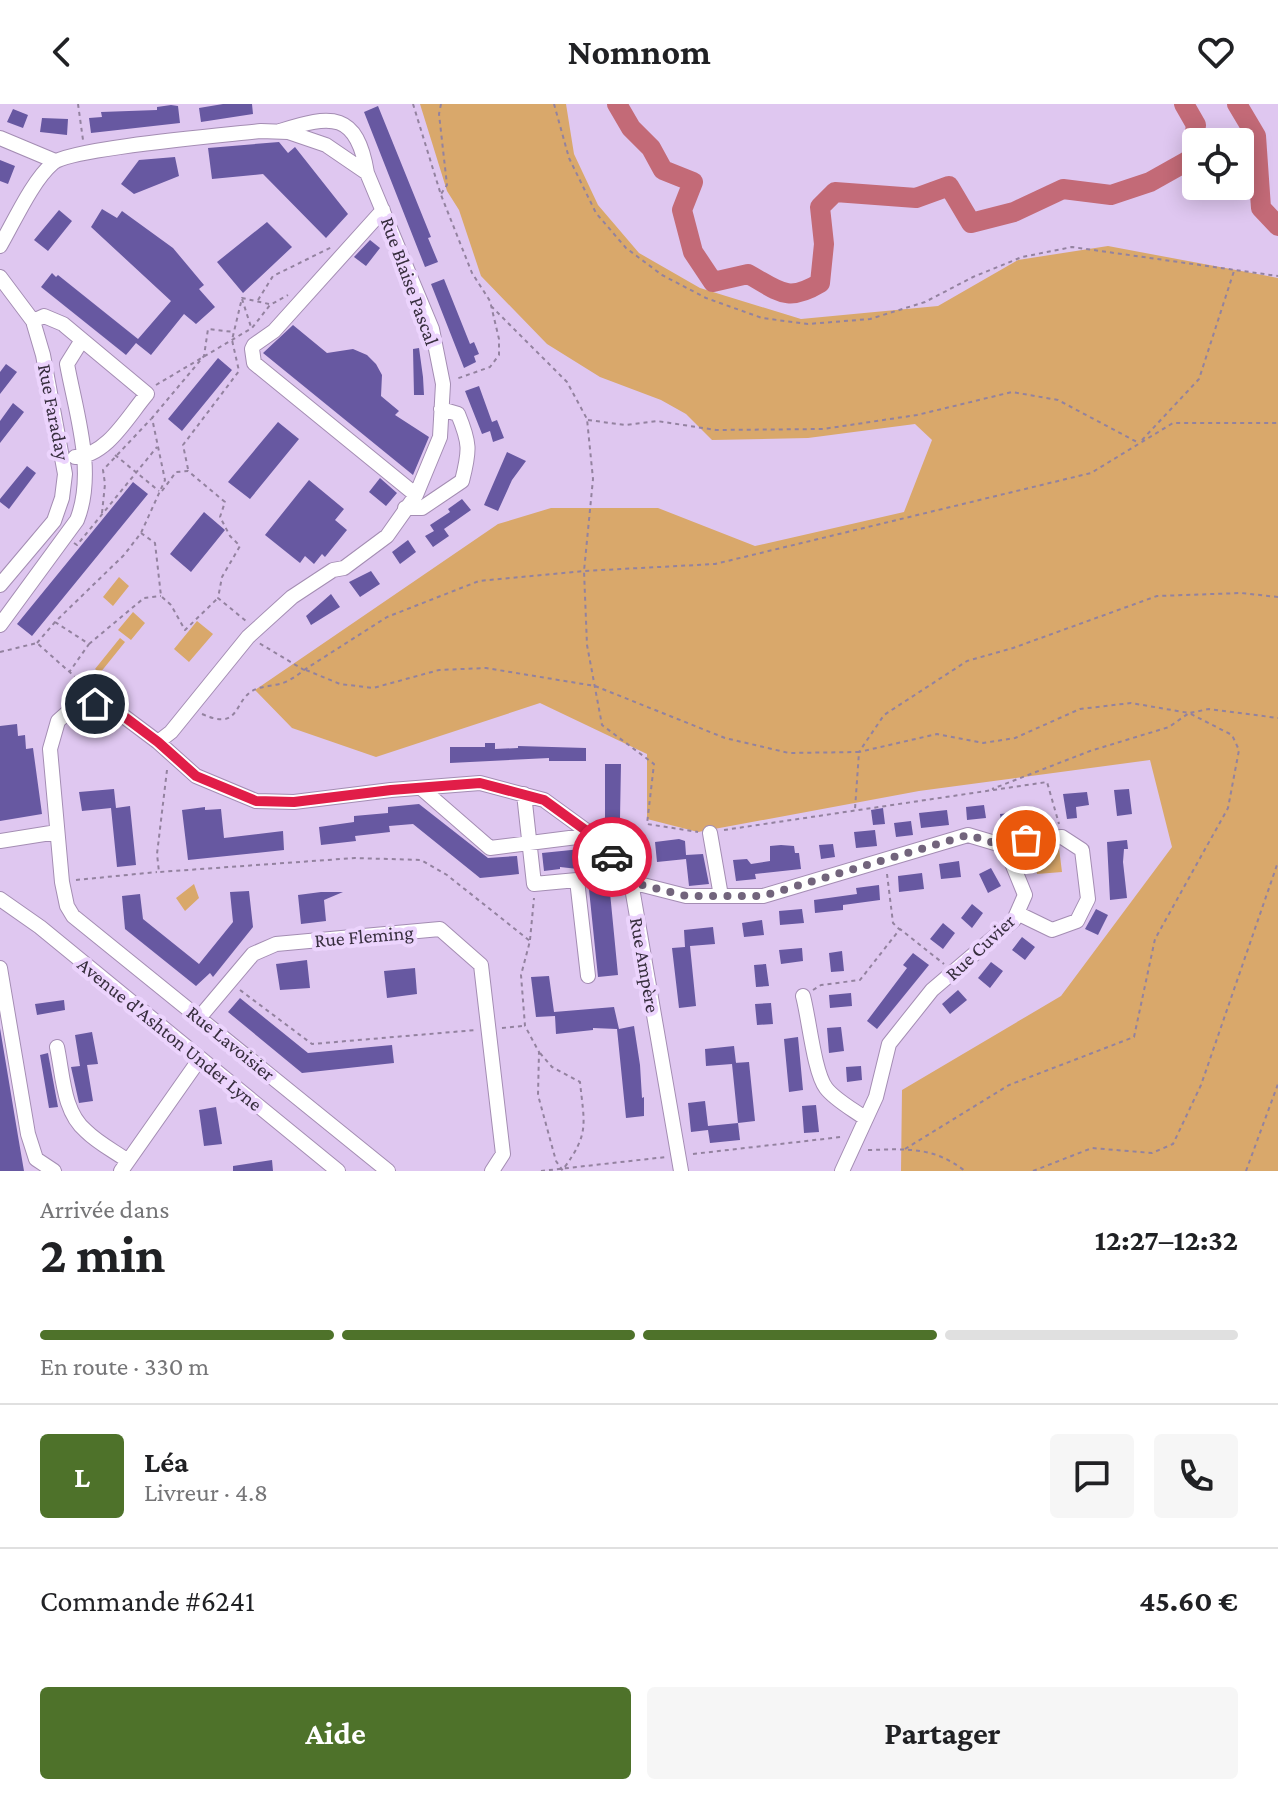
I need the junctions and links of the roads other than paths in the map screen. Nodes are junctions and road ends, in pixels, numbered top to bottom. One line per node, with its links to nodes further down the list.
1 (279, 132): 3 (street); 4 (street); 4 (street, Rue Blaise Pascal)
2 (0, 138): 3 (street)
3 (55, 161): 6 (street)
4 (367, 173): 5 (street, Rue Blaise Pascal)
5 (383, 210): 10 (street, Rue Blaise Pascal); 13 (street)
6 (0, 246)
7 (0, 277): 8 (street, Rue Faraday)
8 (33, 321): 9 (street); 12 (street, Rue Faraday)
9 (82, 340): 11 (street); 11 (street)
10 (441, 409): 13 (street, Rue Blaise Pascal); 14 (street)
11 (84, 456): 12 (street); 16 (street)
12 (63, 457): 15 (street, Rue Faraday)
13 (416, 495): 14 (street, Rue Blaise Pascal)
14 (405, 508): 17 (street, Rue Blaise Pascal)
15 (0, 585)
16 (0, 625)
17 (158, 742): 18 (street, Rue Ampère); 20 (street, Rue Ampère)
18 (421, 788): 19 (street, Rue Ampère); 24 (street)
19 (524, 794): 22 (street, Rue Ampère); 24 (street)
20 (57, 832): 23 (street); 35 (street, Rue Lavoisier)
21 (710, 833): 27 (street)
22 (593, 835): 24 (street); 26 (street, Rue Ampère)
23 (0, 841)
24 (529, 842): 33 (street)
25 (1005, 846): 27 (street); 30 (street, Rue Cuvier); 30 (street)
26 (631, 882): 27 (street); 44 (street, Rue Ampère)
27 (721, 896)
28 (0, 899): 29 (street, Avenue d'Ashton Under Lyne)
29 (19, 911): 31 (street); 37 (street, Avenue d'Ashton Under Lyne)
30 (1017, 913): 38 (street, Rue Cuvier)
31 (0, 915)
32 (0, 968): 40 (street)
33 (588, 976)
34 (803, 996): 38 (street)
35 (199, 1018): 42 (street, Rue Lavoisier); 43 (street, Rue Fleming)
36 (57, 1047): 39 (street)
37 (199, 1060): 39 (street); 41 (street, Avenue d'Ashton Under Lyne)
38 (866, 1119): 45 (street, Rue Cuvier)
39 (124, 1166)
40 (54, 1171)
41 (338, 1171)
42 (388, 1171)
43 (492, 1171)
44 (681, 1171)
45 (842, 1171)

